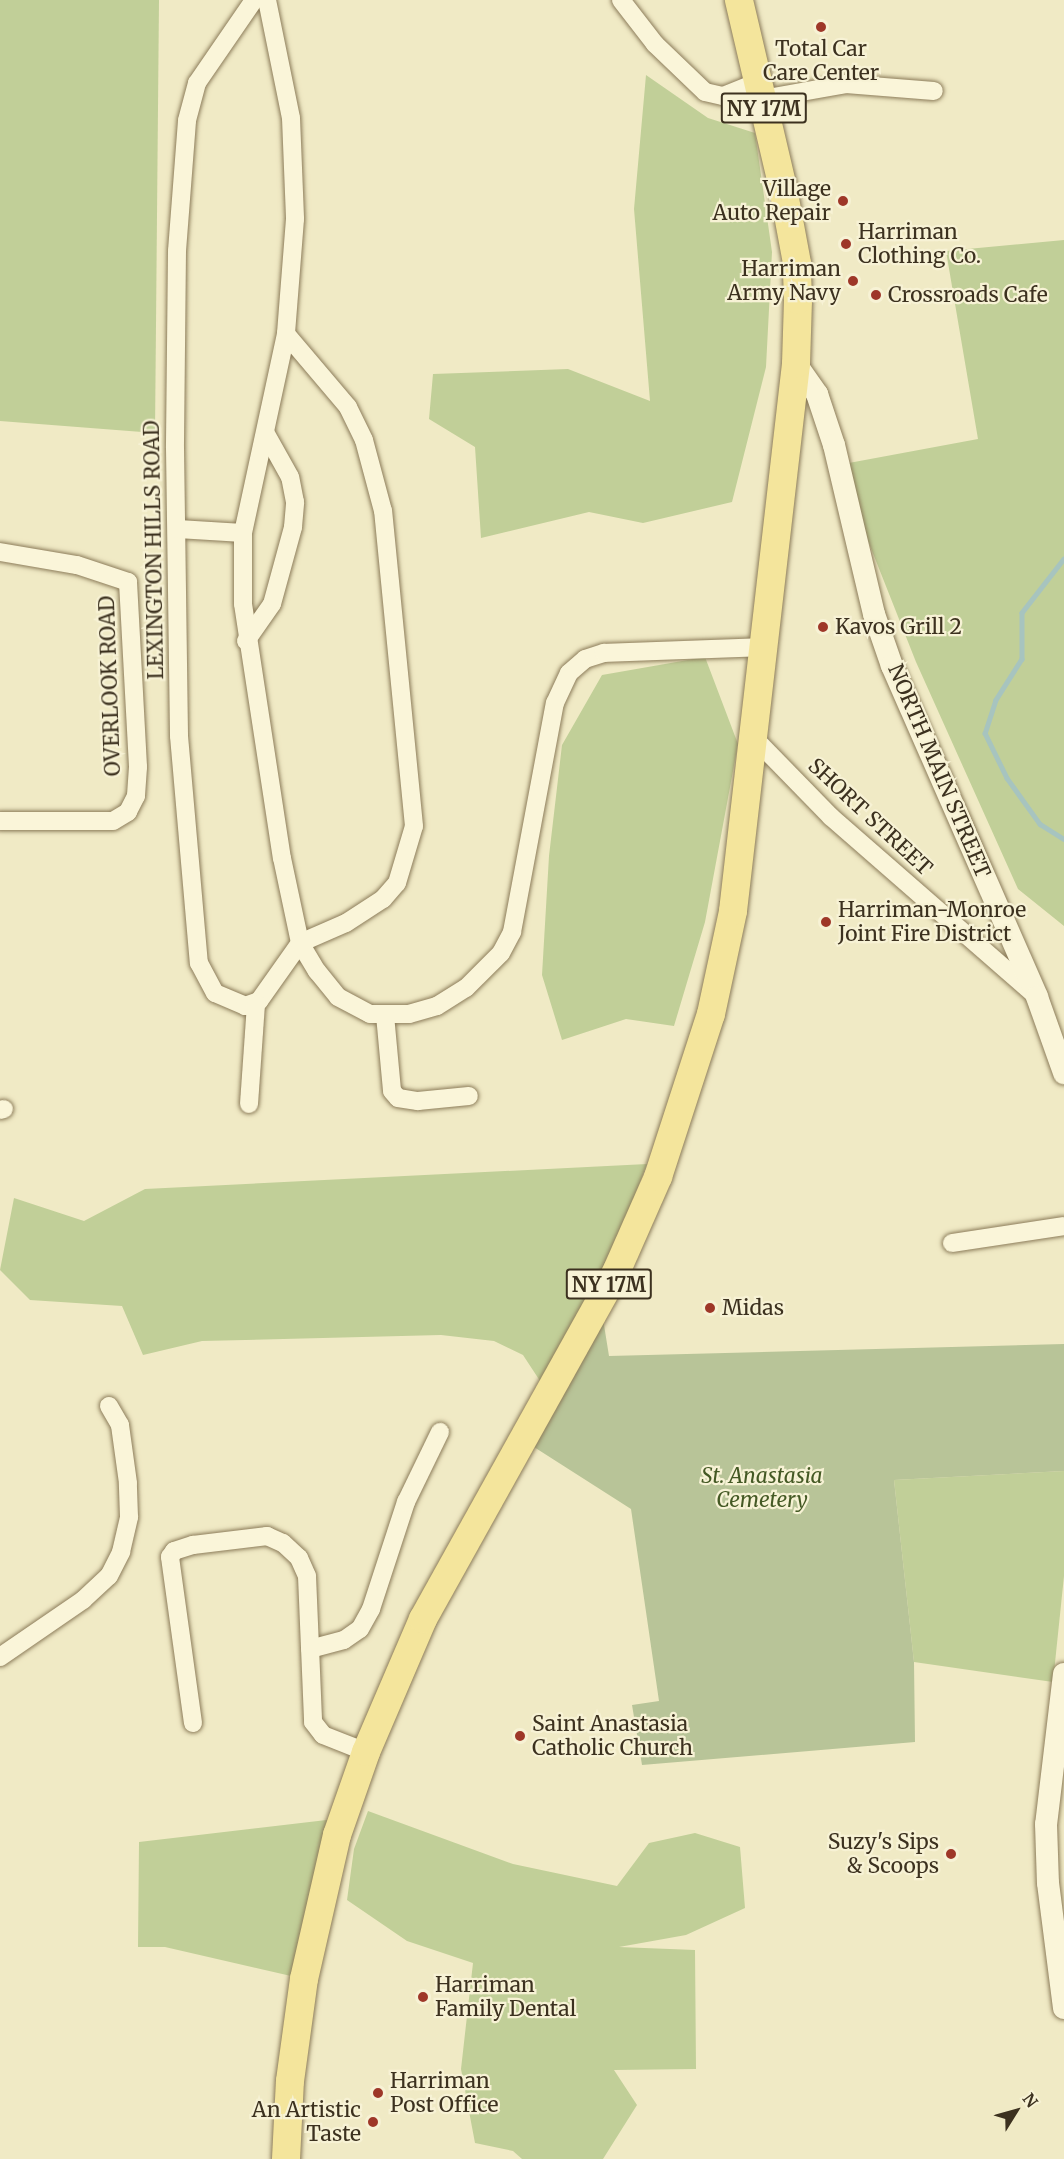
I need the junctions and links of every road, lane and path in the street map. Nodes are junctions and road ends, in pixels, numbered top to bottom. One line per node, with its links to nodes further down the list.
1 (254, 0): 10 (street, LEXINGTON HILLS ROAD)
2 (267, 0): 7 (street)
3 (621, 0): 5 (street)
4 (739, 0): 5 (main road, NY 17M)
5 (760, 91): 6 (street); 8 (main road, NY 17M)
6 (934, 92)
7 (286, 334): 9 (street); 17 (street)
8 (796, 364): 14 (main road, NY 17M); 18 (street, NORTH MAIN STREET)
9 (266, 434): 11 (street); 13 (street)
10 (178, 529): 11 (street); 19 (street, LEXINGTON HILLS ROAD)
11 (243, 533): 13 (street)
12 (0, 552): 16 (street, OVERLOOK ROAD)
13 (246, 641): 17 (street)
14 (764, 647): 15 (main road, NY 17M); 20 (street)
15 (755, 739): 18 (street, SHORT STREET); 32 (main road, NY 17M)
16 (0, 821)
17 (300, 943): 19 (street); 20 (street)
18 (1037, 997): 21 (street, NORTH MAIN STREET)
19 (256, 1004): 23 (street)
20 (385, 1016): 22 (street)
21 (1064, 1073)
22 (469, 1096)
23 (249, 1104)
24 (1064, 1226): 25 (street)
25 (952, 1243)
26 (109, 1406): 29 (street)
27 (440, 1432): 28 (street)
28 (310, 1649): 31 (street); 32 (street)
29 (0, 1657)
30 (1063, 1683): 33 (street)
31 (193, 1723)
32 (366, 1752): 35 (main road, NY 17M)
33 (1061, 1958): 34 (street)
34 (1064, 2008)
35 (286, 2159)

